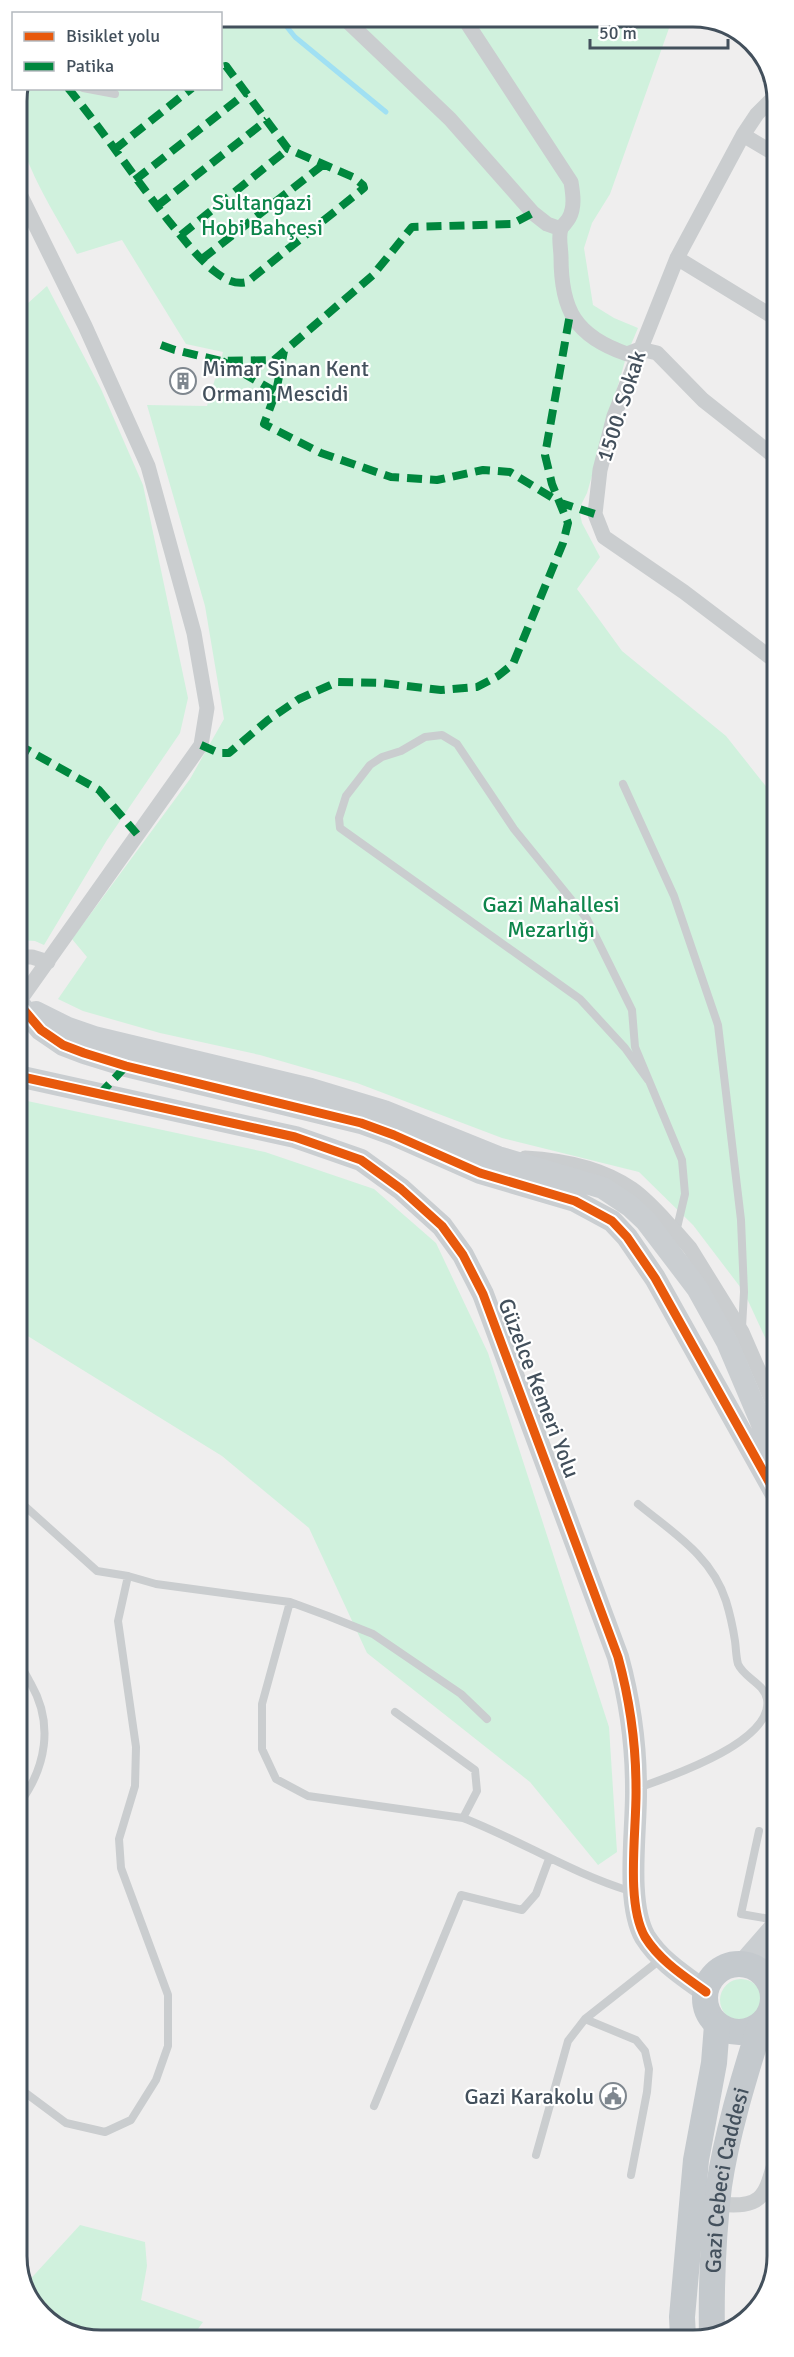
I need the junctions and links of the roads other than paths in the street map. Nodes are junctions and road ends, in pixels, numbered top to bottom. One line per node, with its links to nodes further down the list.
1 (354, 27): 9 (street)
2 (470, 27): 9 (street)
3 (94, 90): 4 (lane)
4 (115, 94)
5 (767, 104): 6 (street, 1500. Sokak)
6 (743, 135): 7 (street); 10 (street, 1500. Sokak)
7 (767, 149)
8 (27, 208): 17 (street)
9 (561, 229): 12 (street)
10 (677, 258): 11 (street); 12 (street, 1500. Sokak)
11 (767, 313)
12 (639, 349): 13 (street); 14 (street, 1500. Sokak)
13 (767, 451)
14 (767, 654)
15 (623, 784): 25 (lane)
16 (27, 957): 17 (street)
17 (48, 962): 18 (street)
18 (27, 991)
19 (27, 1008): 23 (street)
20 (27, 1014): 24 (street)
21 (27, 1078): 36 (street, Güzelce Kemeri Yolu)
22 (648, 1080): 22 (lane); 23 (lane)
23 (673, 1241): 24 (street); 25 (street); 27 (street)
24 (655, 1278): 28 (street)
25 (742, 1332): 26 (street)
26 (767, 1389)
27 (767, 1436)
28 (767, 1478)
29 (638, 1504): 36 (lane)
30 (27, 1508): 31 (lane)
31 (128, 1576): 32 (lane); 52 (lane)
32 (290, 1602): 35 (lane); 38 (lane)
33 (27, 1677): 37 (lane)
34 (395, 1712): 38 (lane)
35 (488, 1719)
36 (636, 1788): 41 (street, Güzelce Kemeri Yolu)
37 (27, 1792)
38 (463, 1818): 40 (lane)
39 (759, 1831): 42 (lane)
40 (549, 1859): 41 (lane); 53 (lane)
41 (634, 1892): 44 (street, Güzelce Kemeri Yolu)
42 (767, 1918)
43 (767, 1936): 45 (street)
44 (662, 1958): 47 (street, Güzelce Kemeri Yolu); 48 (lane)
45 (743, 1964): 46 (main road); 47 (main road)
46 (767, 1977)
47 (706, 1992): 49 (main road)
48 (585, 2019): 54 (lane); 55 (lane)
49 (717, 2025): 50 (main road); 59 (main road, Gazi Cebeci Caddesi)
50 (767, 2028)
51 (767, 2032): 57 (main road, Gazi Cebeci Caddesi)
52 (27, 2094)
53 (374, 2106)
54 (536, 2155)
55 (631, 2175)
56 (767, 2187): 57 (street)
57 (718, 2204): 58 (main road, Gazi Cebeci Caddesi)
58 (712, 2327)
59 (683, 2330)

